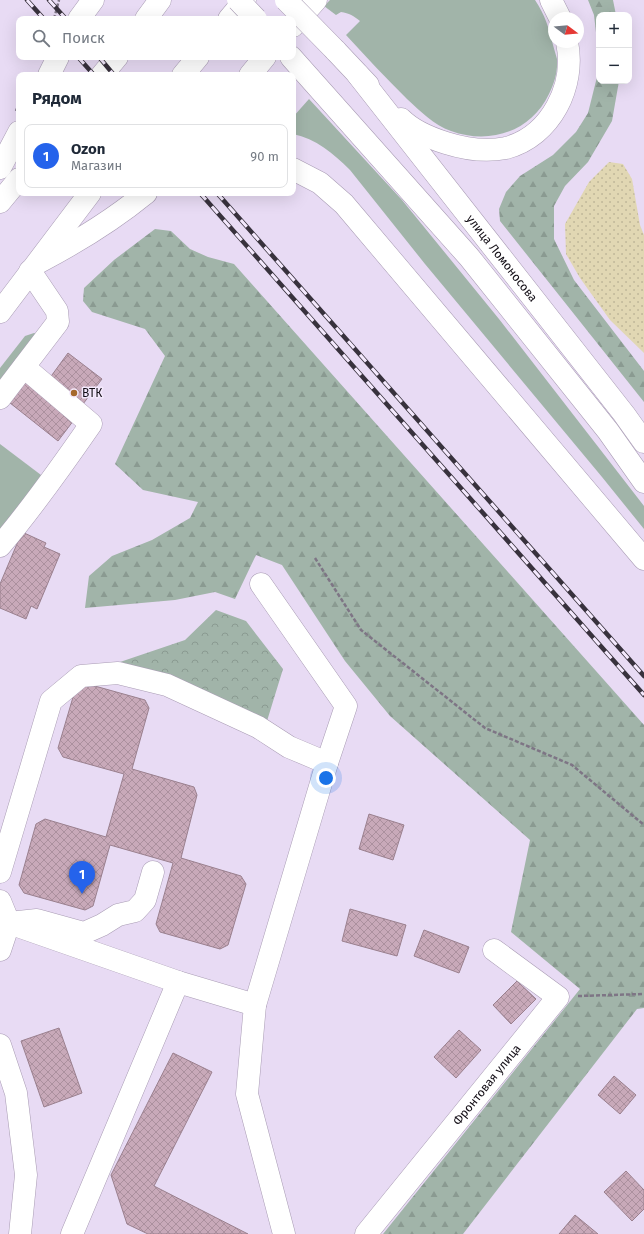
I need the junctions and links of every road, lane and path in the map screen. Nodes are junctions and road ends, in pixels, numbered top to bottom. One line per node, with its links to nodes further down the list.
1 (59, 0): 11 (path)
2 (93, 0): 9 (main road)
3 (160, 0): 12 (main road)
4 (238, 0): 14 (main road, bridge)
5 (245, 0): 13 (main road)
6 (286, 0): 26 (main road, bridge)
7 (316, 0): 15 (main road)
8 (551, 0): 10 (main road)
9 (80, 12)
10 (557, 12)
11 (55, 16)
12 (148, 16)
13 (232, 16)
14 (253, 16)
15 (296, 23)
16 (568, 48): 26 (main road)
17 (56, 60): 22 (main road)
18 (114, 60): 23 (main road)
19 (196, 60): 24 (main road)
20 (262, 60): 25 (main road)
21 (294, 60): 39 (main road)
22 (50, 72)
23 (104, 72)
24 (186, 72)
25 (252, 72)
26 (358, 75): 38 (main road, улица Ломоносова)
27 (16, 138): 28 (main road)
28 (0, 168)
29 (296, 171): 42 (main road)
30 (16, 183): 33 (main road)
31 (88, 196): 34 (main road)
32 (142, 196): 34 (main road)
33 (0, 202)
34 (33, 267): 35 (main road); 36 (main road)
35 (0, 312)
36 (24, 367): 37 (main road); 40 (main road)
37 (0, 398)
38 (644, 442)
39 (644, 482)
40 (0, 546)
41 (315, 558): 45 (path)
42 (644, 559)
43 (261, 584): 44 (main road)
44 (327, 763): 46 (main road); 55 (main road)
45 (644, 825)
46 (0, 872)
47 (153, 872): 49 (main road)
48 (0, 901): 49 (main road)
49 (9, 924): 50 (main road); 52 (main road)
50 (0, 950)
51 (494, 950): 54 (main road)
52 (178, 982): 55 (main road); 58 (main road)
53 (644, 994): 54 (path)
54 (558, 997): 60 (main road, Фронтовая улица)
55 (255, 1005): 59 (main road)
56 (0, 1045): 57 (main road)
57 (20, 1234)
58 (72, 1234)
59 (284, 1234)
60 (366, 1234)

